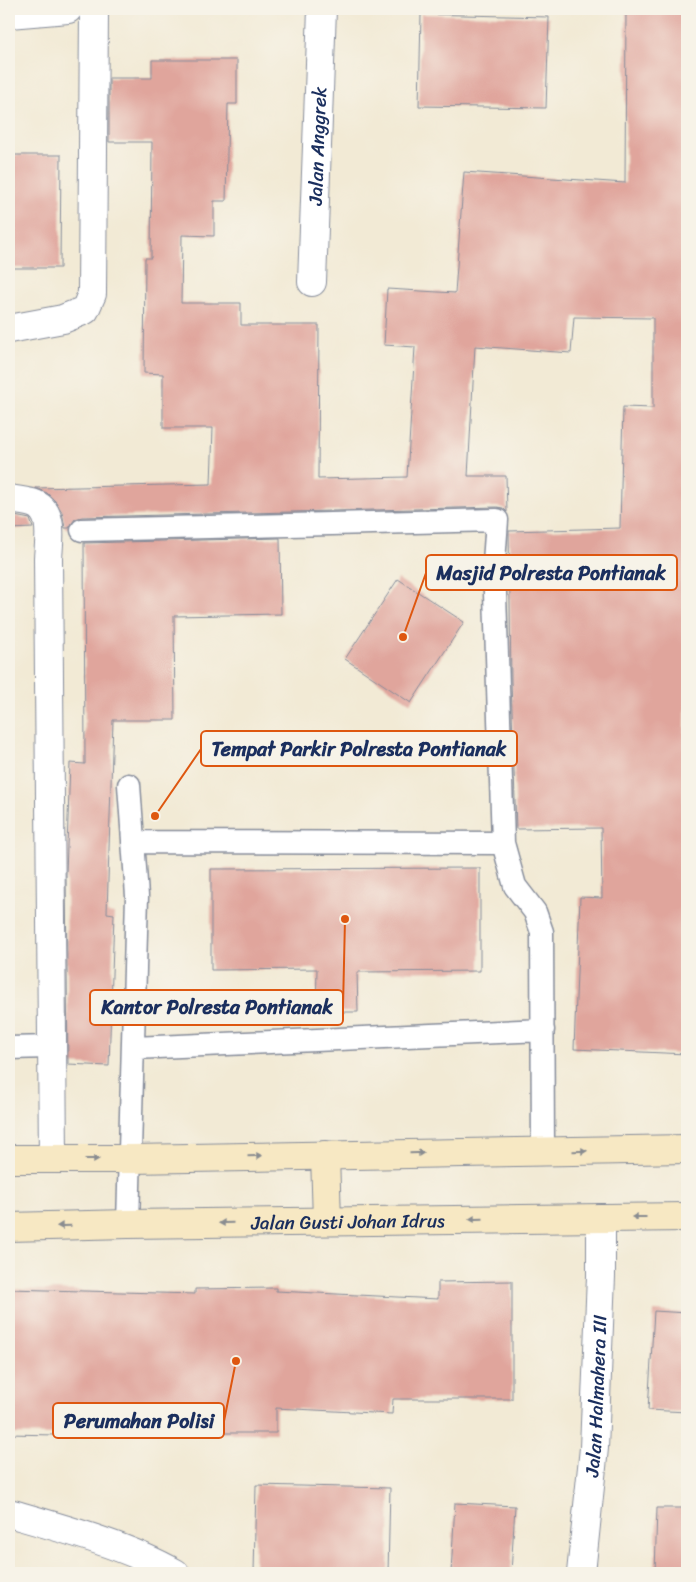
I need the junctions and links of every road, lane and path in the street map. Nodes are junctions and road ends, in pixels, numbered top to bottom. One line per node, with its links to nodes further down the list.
1 (68, 9): 4 (street)
2 (94, 9): 6 (street)
3 (322, 9): 5 (street, Jalan Anggrek)
4 (9, 14)
5 (312, 282)
6 (9, 329)
7 (9, 499): 13 (street)
8 (82, 530): 11 (lane)
9 (129, 785): 10 (lane)
10 (133, 842): 11 (lane); 15 (lane)
11 (502, 843): 12 (lane)
12 (543, 1030): 15 (lane); 17 (lane)
13 (52, 1046): 14 (lane); 21 (street)
14 (9, 1048)
15 (134, 1048): 19 (lane)
16 (687, 1150): 17 (street, one-way to 16)
17 (543, 1151): 18 (street, one-way to 17)
18 (324, 1155): 19 (street, one-way to 18); 24 (street)
19 (131, 1158): 21 (street, one-way to 19); 25 (lane)
20 (9, 1159): 21 (street)
21 (53, 1159)
22 (687, 1217): 23 (street, Jalan Gusti Johan Idrus, one-way to 23)
23 (600, 1218): 24 (street, Jalan Gusti Johan Idrus, one-way to 24); 29 (street, Jalan Halmahera III)
24 (327, 1221): 25 (street, Jalan Gusti Johan Idrus, one-way to 25)
25 (128, 1224): 26 (street, Jalan Gusti Johan Idrus, one-way to 26)
26 (9, 1227)
27 (9, 1512): 28 (street)
28 (175, 1573)
29 (581, 1573)

